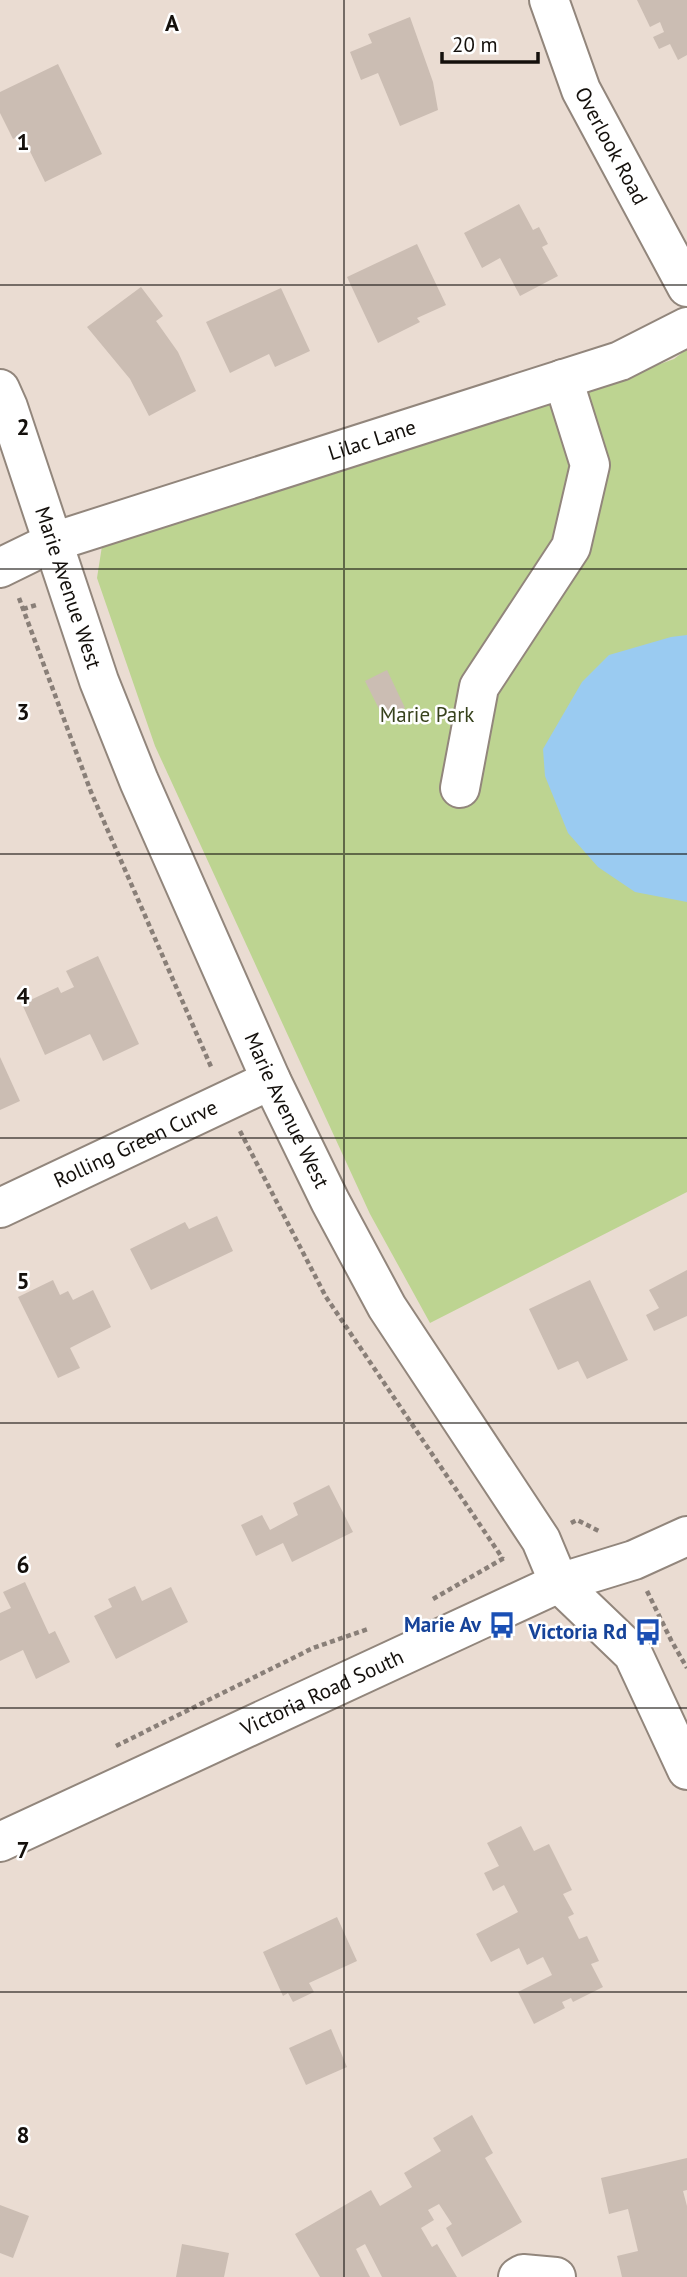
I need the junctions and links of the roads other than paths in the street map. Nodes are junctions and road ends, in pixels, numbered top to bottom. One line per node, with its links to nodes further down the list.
1 (549, 0): 2 (street, Overlook Road)
2 (687, 288)
3 (687, 327): 4 (street, Lilac Lane)
4 (563, 379): 6 (street, Lilac Lane); 8 (street)
5 (0, 389): 6 (street, Marie Avenue West)
6 (52, 541): 7 (street, Lilac Lane); 9 (street, Marie Avenue West)
7 (0, 568)
8 (460, 788)
9 (271, 1080): 10 (street, Rolling Green Curve); 12 (street, Marie Avenue West)
10 (0, 1208)
11 (687, 1536): 12 (street, Victoria Road South)
12 (559, 1583): 13 (street, Marie Avenue West); 14 (street, Victoria Road South)
13 (687, 1770)
14 (0, 1842)
15 (518, 2277): 16 (street)
16 (556, 2277)

